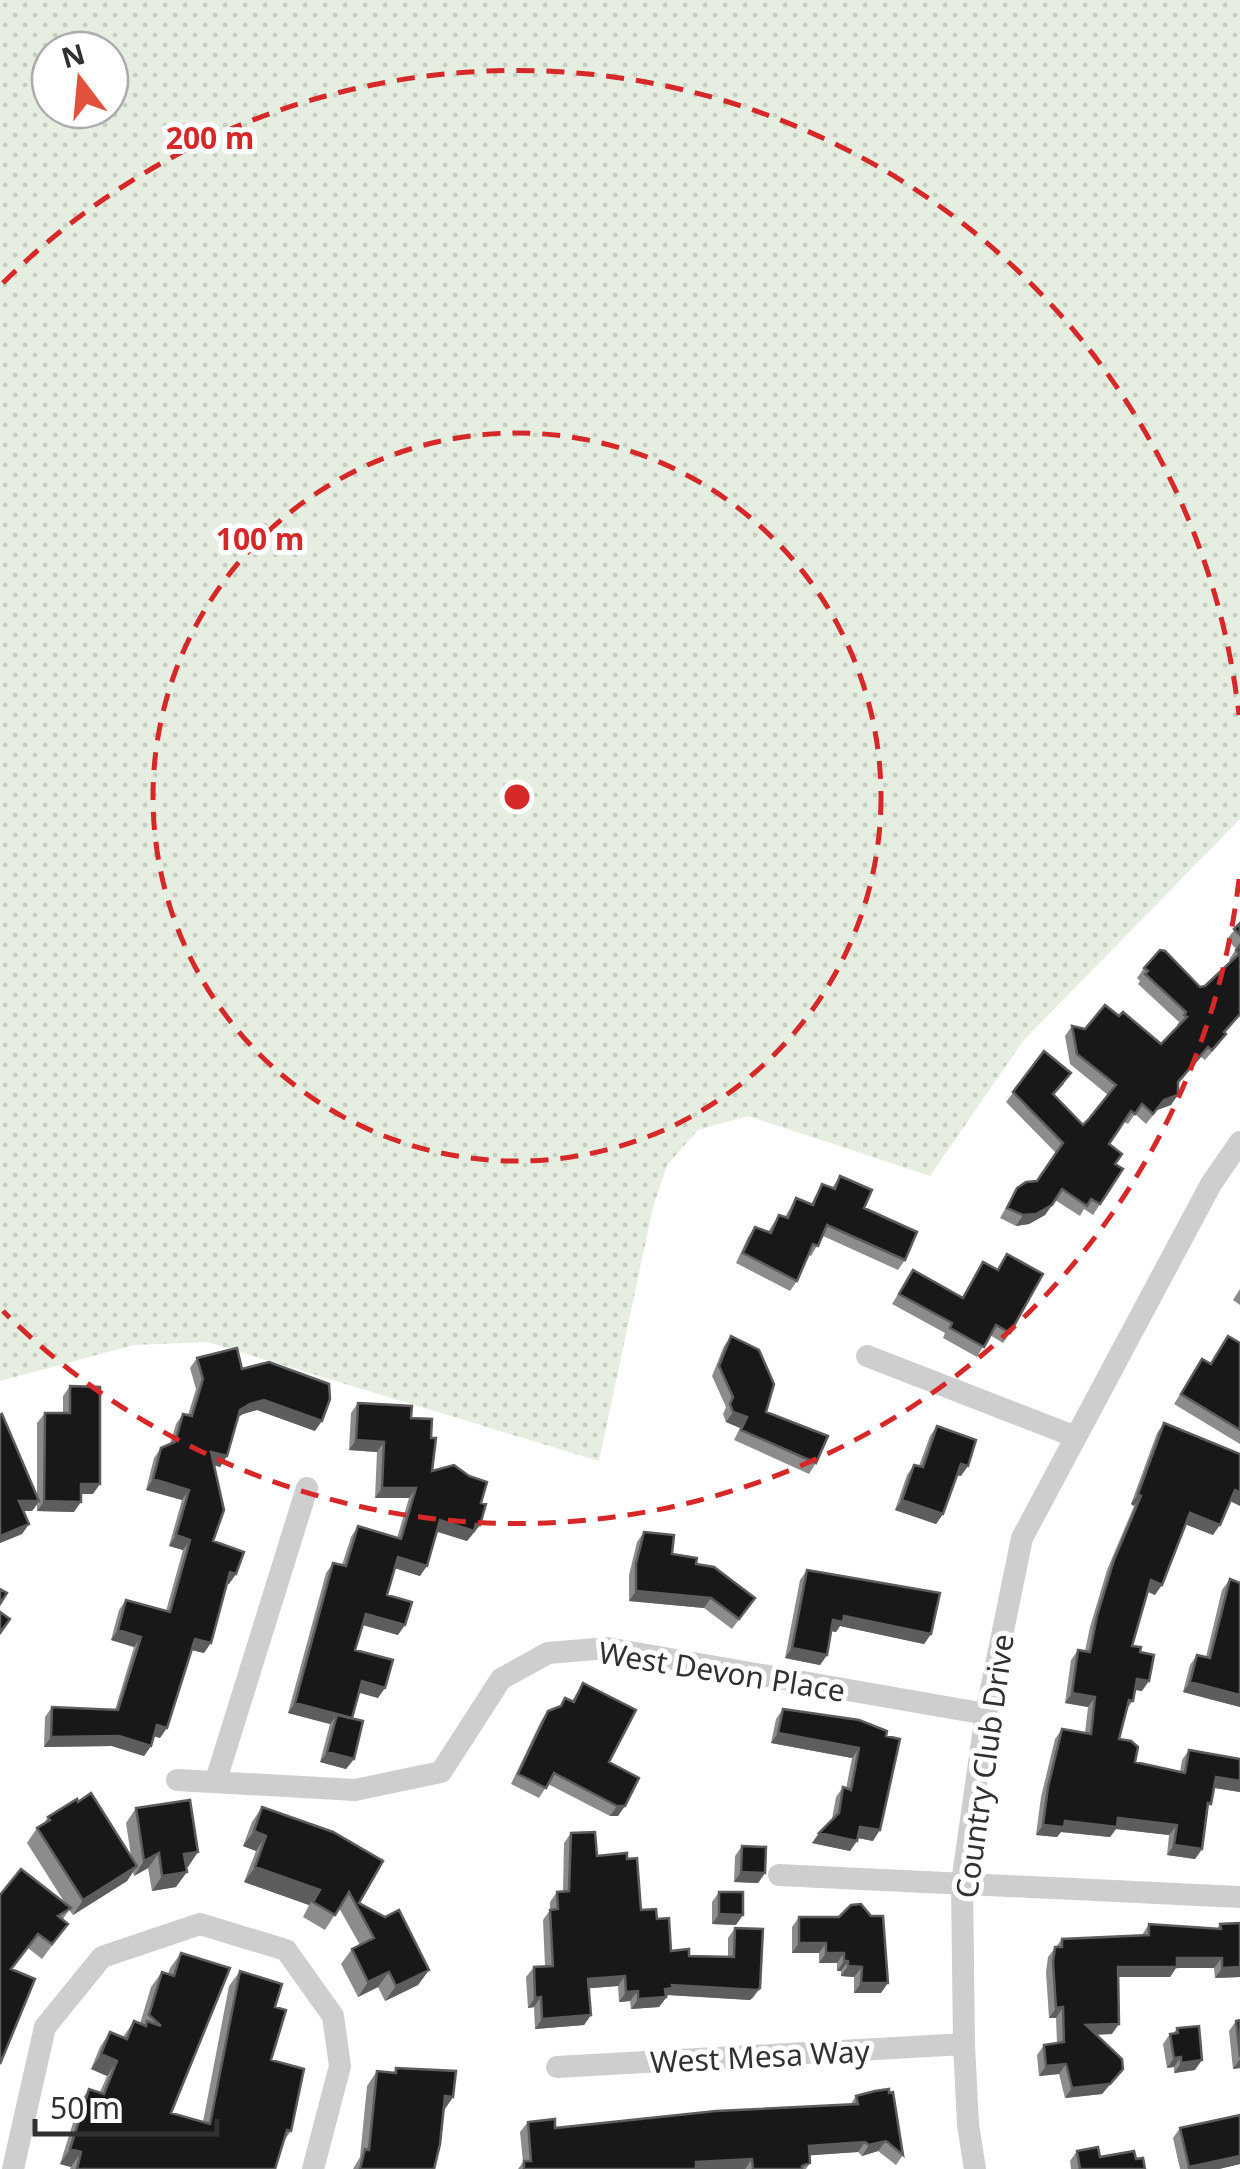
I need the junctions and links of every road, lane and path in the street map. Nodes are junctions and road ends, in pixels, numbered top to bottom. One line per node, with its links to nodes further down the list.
1 (1240, 1142): 3 (street, Country Club Drive)
2 (867, 1356): 3 (street)
3 (1076, 1437): 5 (street, Country Club Drive)
4 (308, 1488): 7 (street)
5 (986, 1714): 7 (street, West Devon Place); 9 (street, Country Club Drive)
6 (177, 1780): 7 (street, West Devon Place)
7 (216, 1780)
8 (779, 1875): 9 (street)
9 (962, 1883): 10 (street); 11 (street, Country Club Drive)
10 (1240, 1896)
11 (964, 2044): 12 (street, West Mesa Way); 15 (street, Country Club Drive)
12 (558, 2067)
13 (13, 2169): 14 (street)
14 (313, 2169)
15 (975, 2169)

